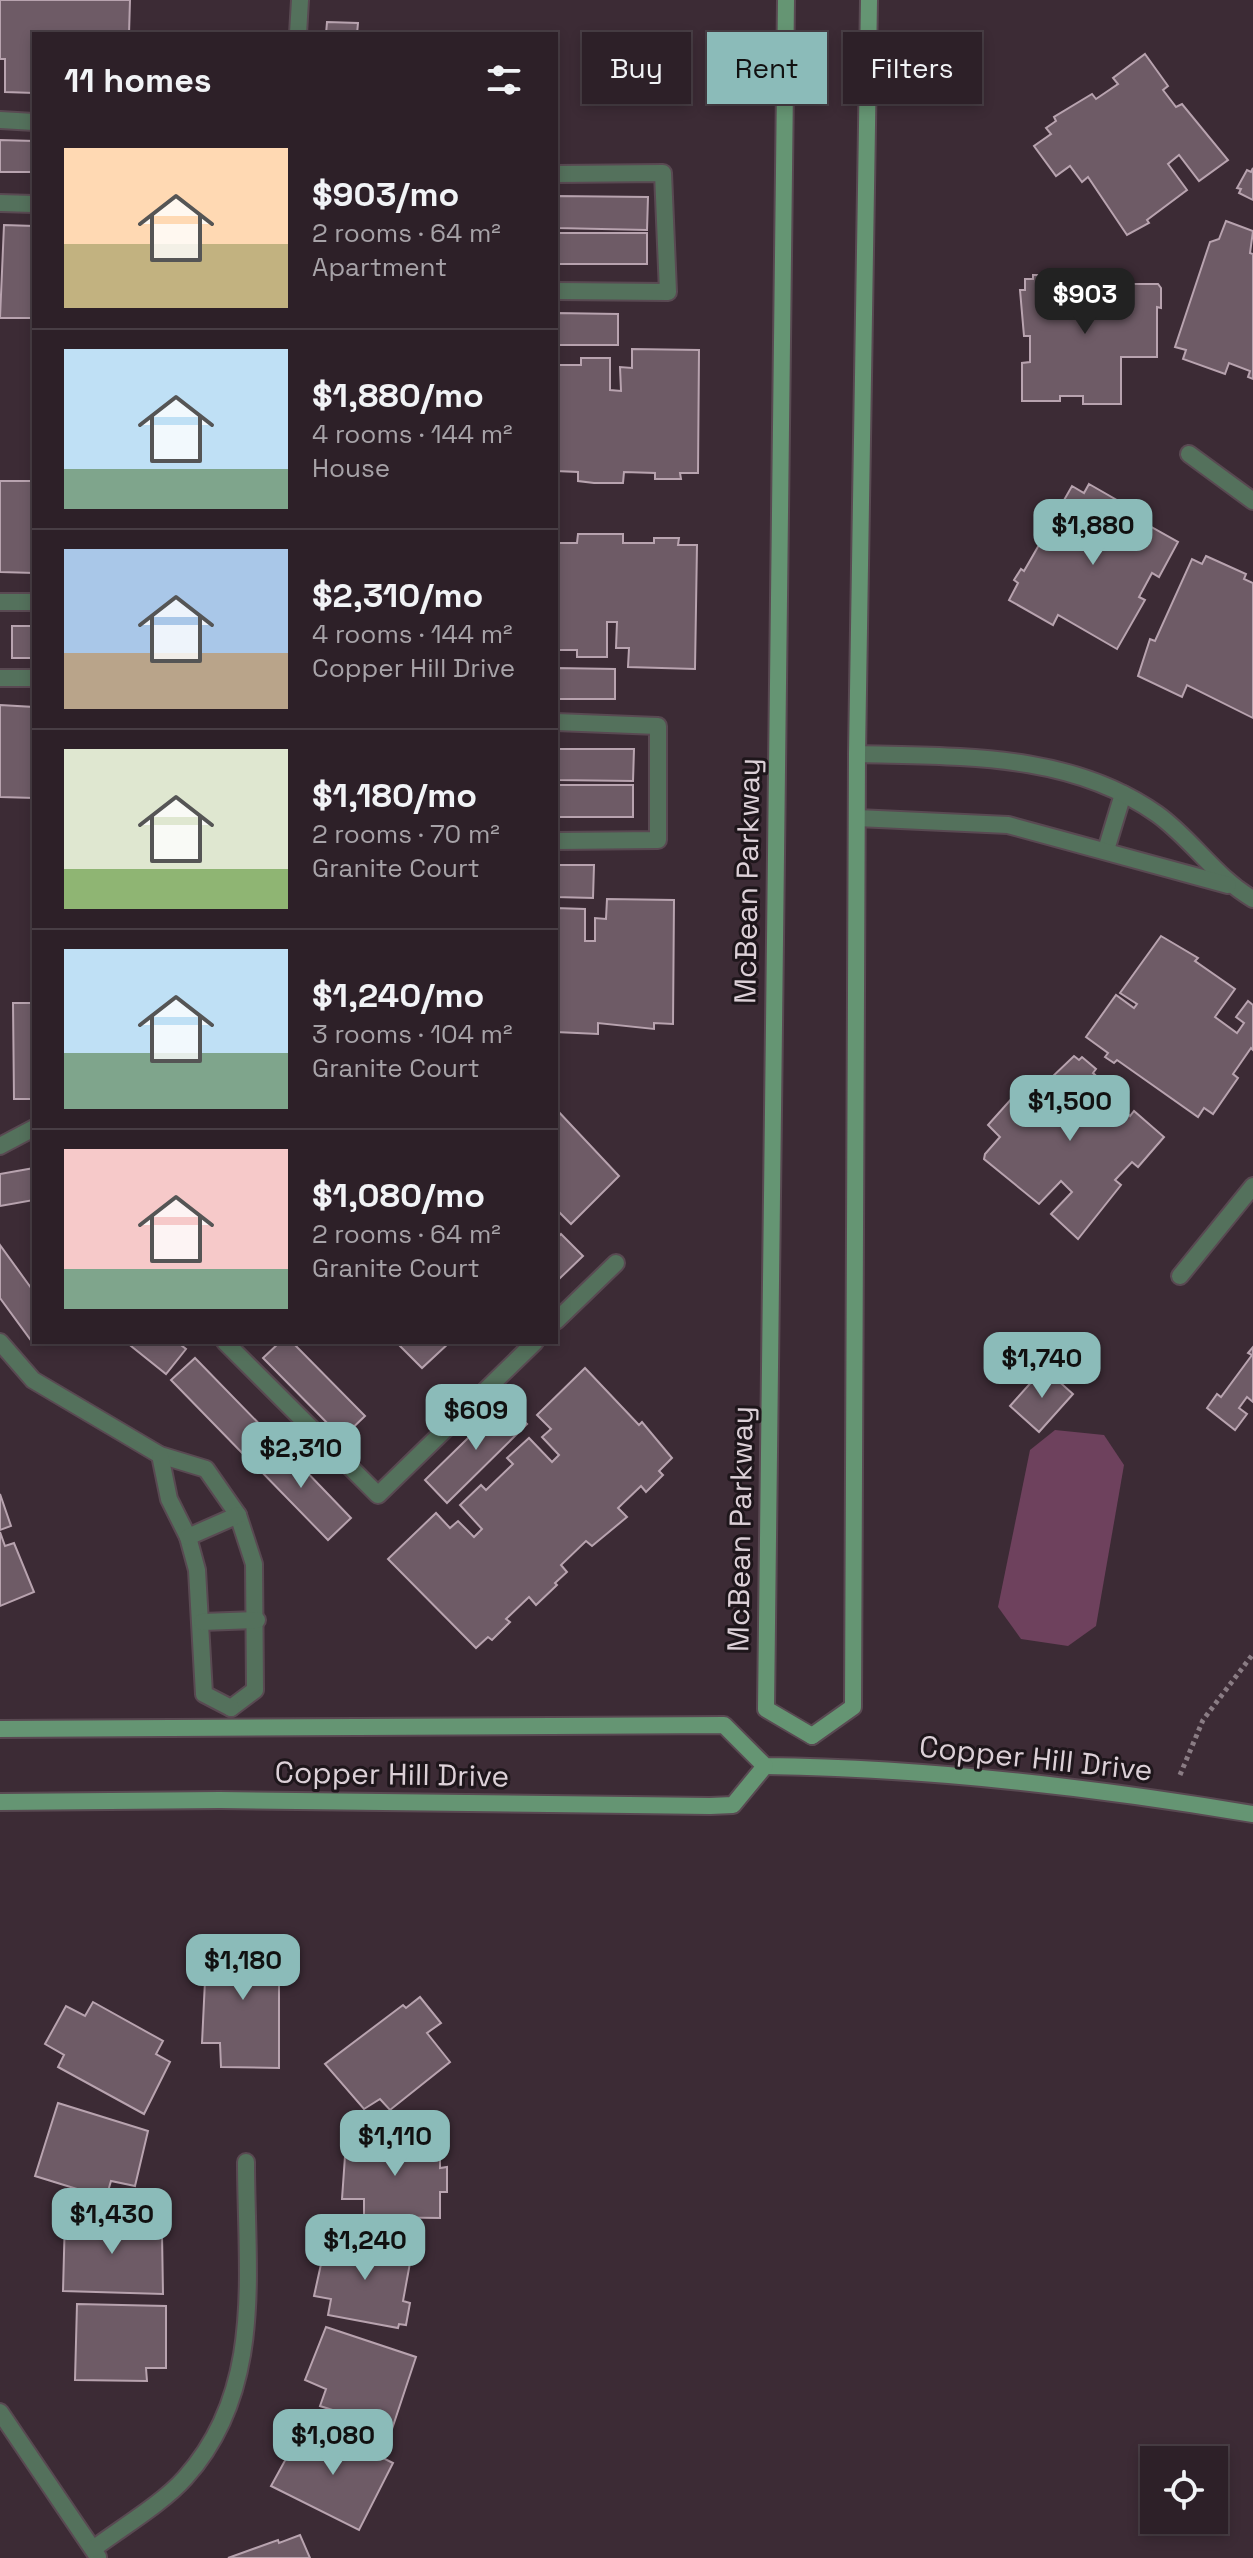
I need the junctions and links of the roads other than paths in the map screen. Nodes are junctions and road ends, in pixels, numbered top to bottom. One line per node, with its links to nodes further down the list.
1 (300, 0): 4 (street)
2 (786, 0): 42 (main road, McBean Parkway)
3 (869, 0): 18 (main road)
4 (298, 32)
5 (0, 120): 6 (street)
6 (32, 122)
7 (558, 174): 10 (street)
8 (0, 203): 9 (street)
9 (32, 204)
10 (558, 291)
11 (1189, 454): 12 (street)
12 (1253, 501)
13 (0, 602): 14 (street)
14 (32, 602)
15 (0, 678): 16 (street)
16 (32, 678)
17 (558, 722): 21 (street)
18 (857, 754): 19 (street); 20 (main road)
19 (1123, 794): 22 (street); 23 (street)
20 (857, 818): 22 (street); 42 (main road)
21 (558, 841)
22 (1106, 850): 23 (street)
23 (1230, 886): 24 (street)
24 (1253, 899)
25 (32, 1129): 26 (street)
26 (0, 1146)
27 (1253, 1186): 29 (street)
28 (616, 1263): 30 (street)
29 (1180, 1276)
30 (558, 1319)
31 (0, 1342): 34 (street)
32 (227, 1344): 33 (street)
33 (533, 1344)
34 (160, 1455): 35 (street); 36 (street)
35 (238, 1515): 36 (street); 37 (street)
36 (188, 1537): 38 (street)
37 (257, 1620): 38 (street); 39 (street)
38 (202, 1622): 39 (street)
39 (231, 1708): 41 (street)
40 (0, 1729): 41 (main road, Copper Hill Drive)
41 (232, 1729): 43 (main road, Copper Hill Drive)
42 (812, 1736): 44 (main road)
43 (765, 1766): 44 (main road, Copper Hill Drive); 45 (main road, Copper Hill Drive)
44 (813, 1767): 46 (main road, Copper Hill Drive)
45 (0, 1802)
46 (1253, 1814)
47 (246, 2162): 49 (street)
48 (0, 2412): 49 (street)
49 (96, 2553)

